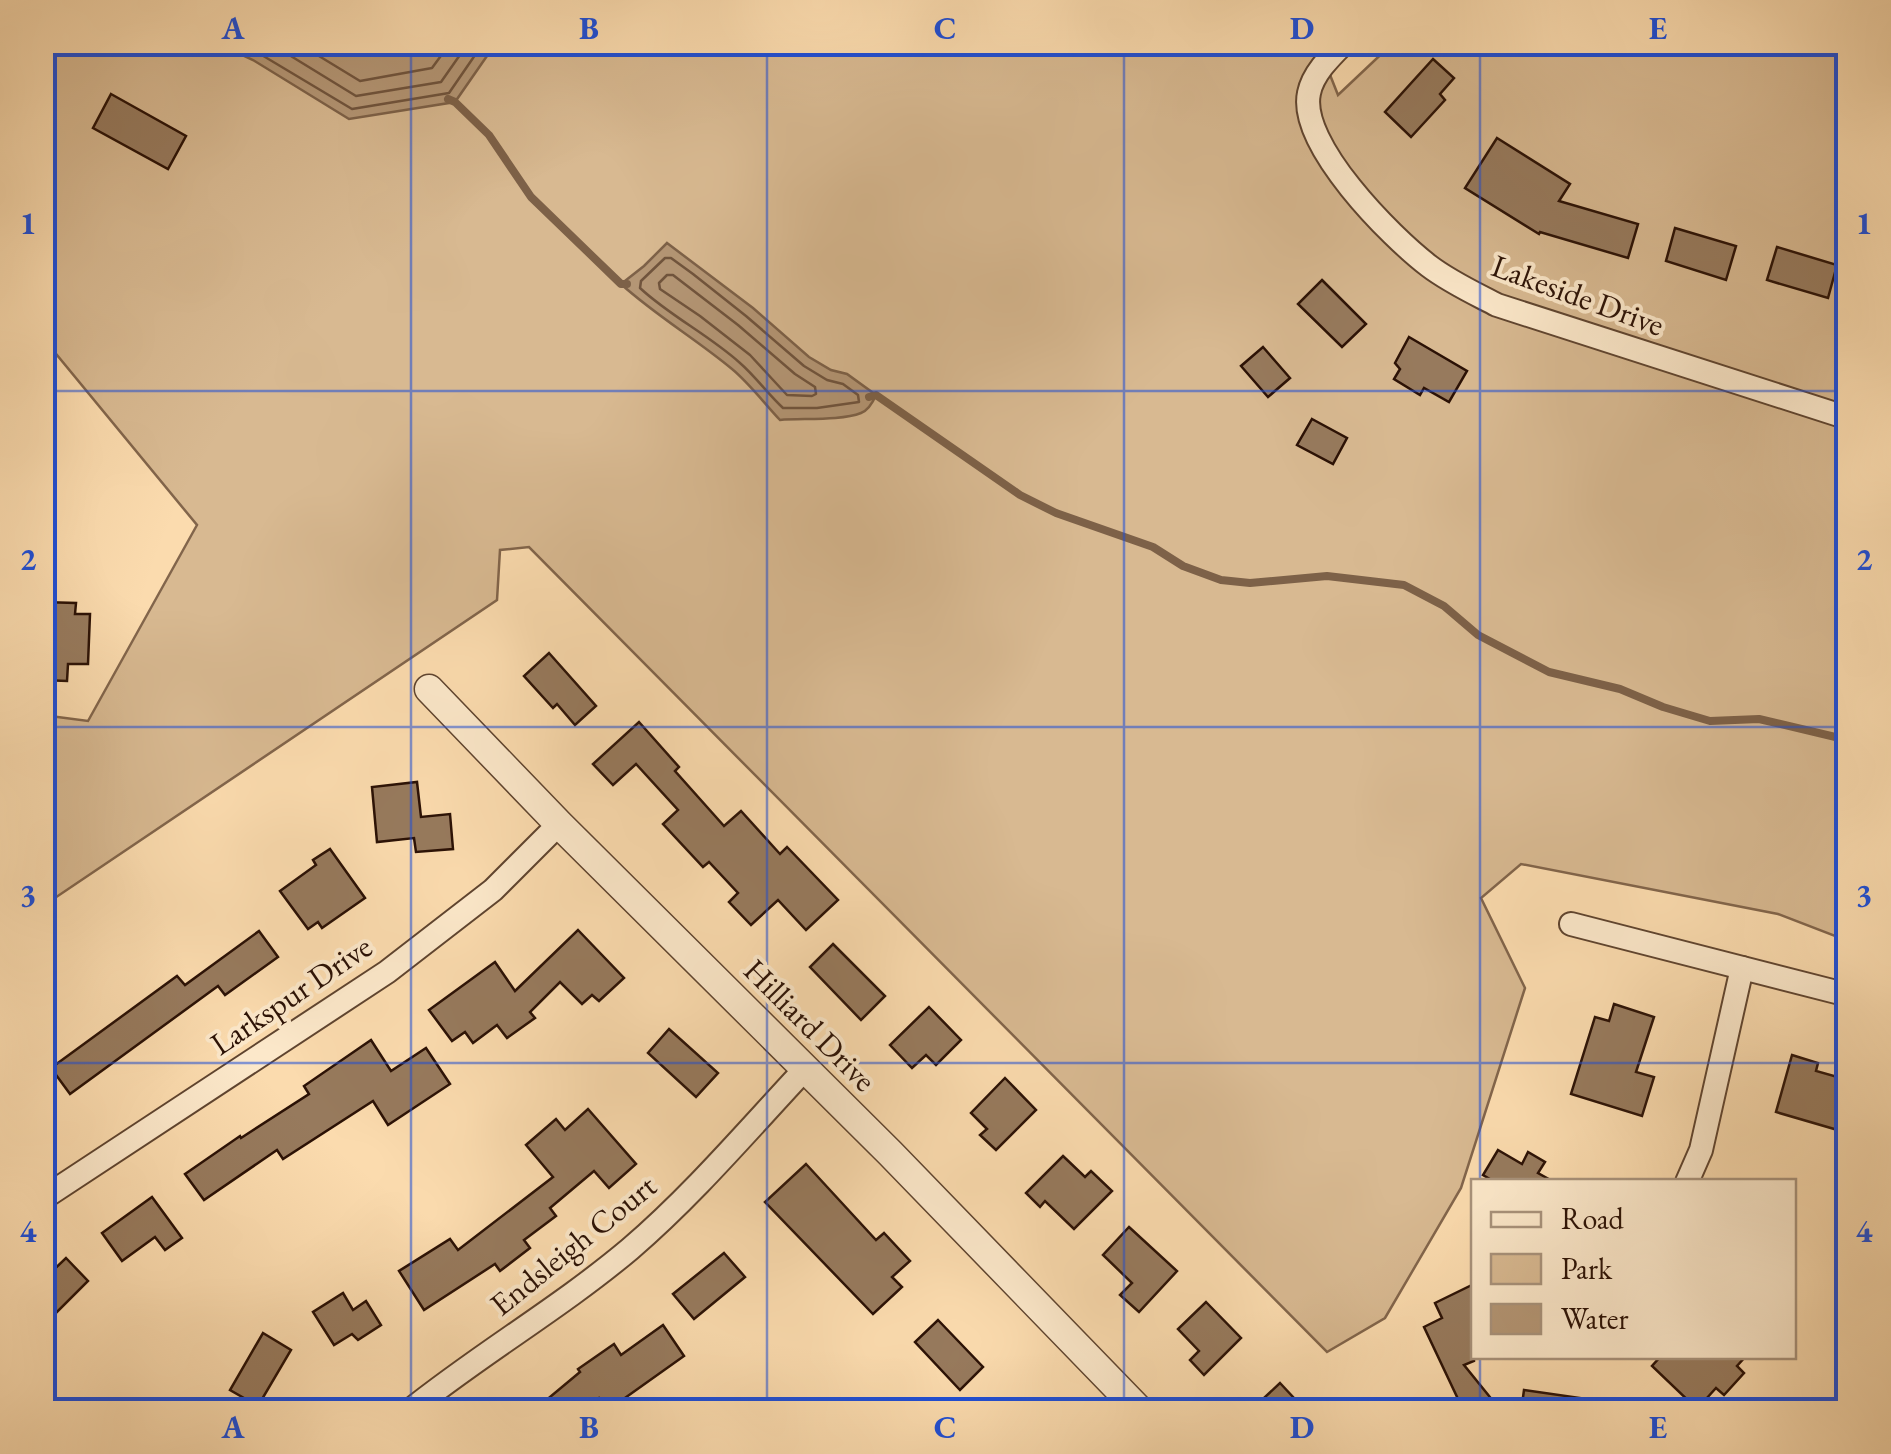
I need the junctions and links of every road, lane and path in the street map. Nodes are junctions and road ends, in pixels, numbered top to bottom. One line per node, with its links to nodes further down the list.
1 (1344, 42): 2 (street, Lakeside Drive)
2 (1848, 418)
3 (429, 689): 4 (street, Hilliard Drive)
4 (559, 824): 8 (street, Hilliard Drive); 10 (street, Larkspur Drive)
5 (1571, 924): 6 (street)
6 (1742, 968): 7 (street); 9 (street)
7 (1848, 996)
8 (806, 1069): 11 (street, Endsleigh Court); 12 (street, Hilliard Drive)
9 (1688, 1179)
10 (42, 1199)
11 (408, 1412)
12 (1141, 1412)

